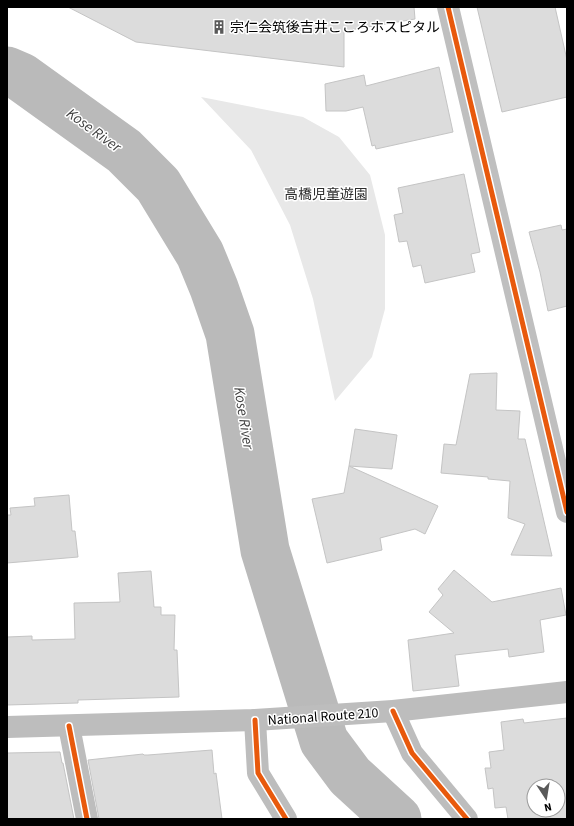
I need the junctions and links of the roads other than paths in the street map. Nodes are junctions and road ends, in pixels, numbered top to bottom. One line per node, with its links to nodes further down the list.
1 (448, 7): 2 (street)
2 (567, 512)
3 (567, 692): 4 (main road, National Route 210)
4 (385, 711): 5 (main road, National Route 210); 10 (main road)
5 (255, 720): 6 (main road, National Route 210); 9 (main road)
6 (69, 726): 7 (main road, National Route 210); 8 (main road)
7 (7, 727)
8 (87, 819)
9 (286, 819)
10 (468, 819)

